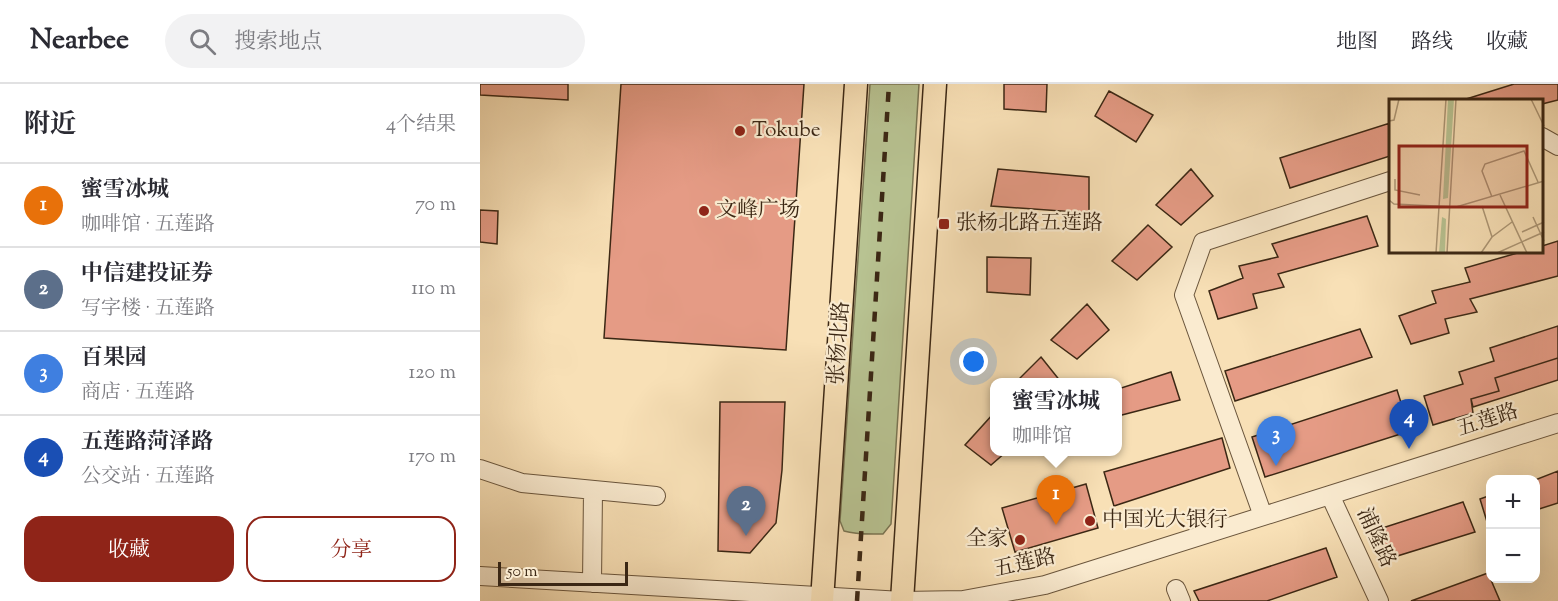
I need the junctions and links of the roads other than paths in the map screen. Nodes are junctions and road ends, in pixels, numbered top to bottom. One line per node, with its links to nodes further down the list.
1 (856, 84): 14 (main road, 张杨北路)
2 (935, 84): 15 (main road)
3 (1543, 138): 4 (street)
4 (1558, 146)
5 (1389, 181): 11 (street)
6 (1558, 423): 9 (street, 五莲路)
7 (480, 469): 8 (street)
8 (593, 491): 10 (street); 13 (street)
9 (1330, 495): 11 (street, 五莲路); 16 (street, 浦隆路)
10 (656, 496)
11 (1263, 516): 15 (street, 五莲路)
12 (480, 576): 13 (street, 五莲路)
13 (592, 583): 14 (street, 五莲路)
14 (822, 599): 15 (street, 五莲路)
15 (902, 601)
16 (1379, 601)

